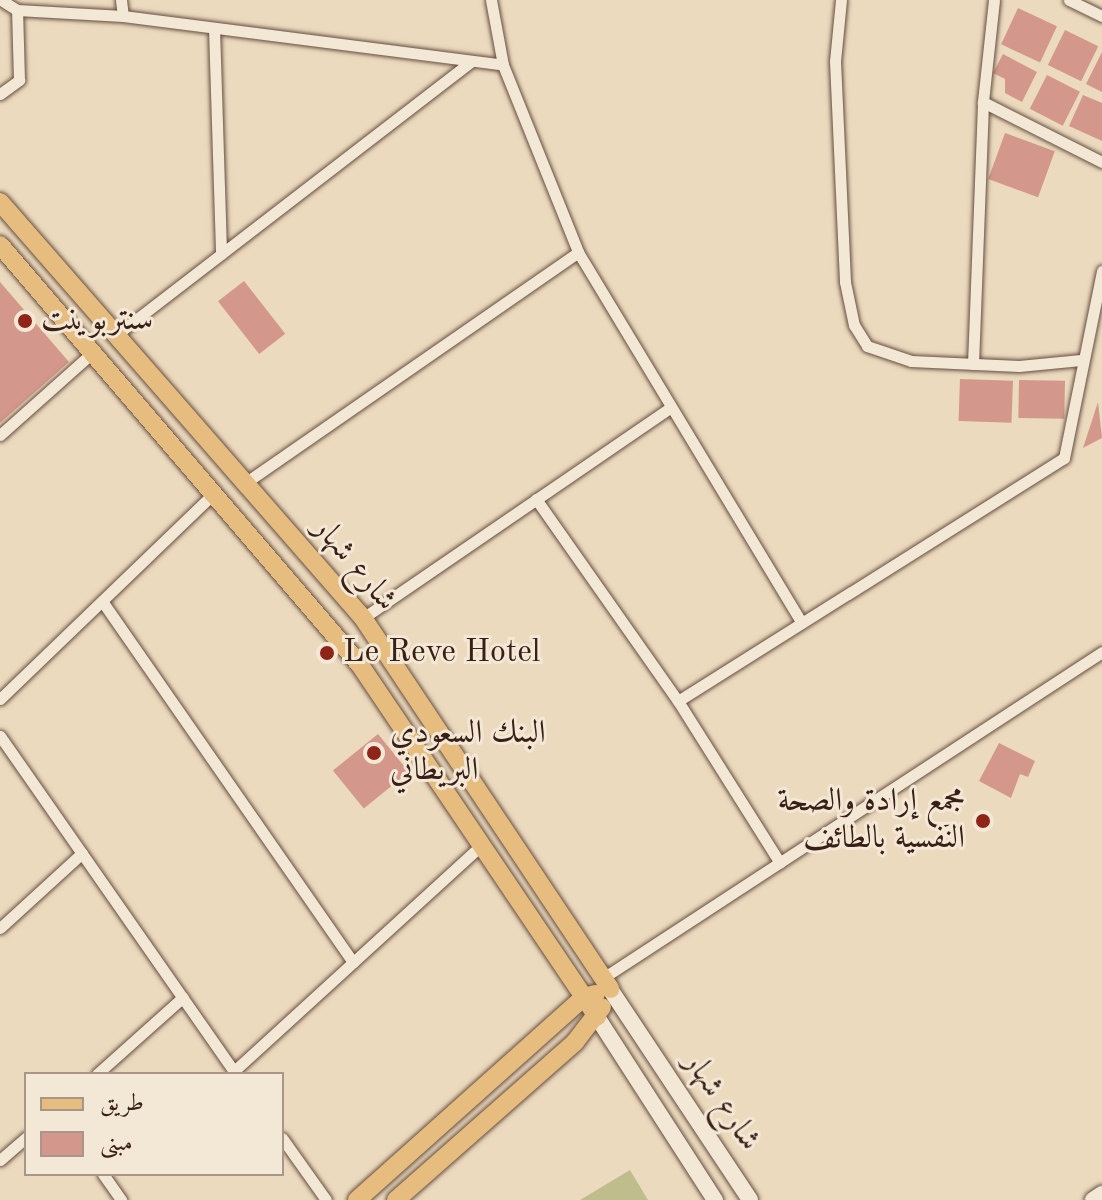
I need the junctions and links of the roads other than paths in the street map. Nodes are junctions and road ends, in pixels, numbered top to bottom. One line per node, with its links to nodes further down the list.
1 (1, 0): 7 (street)
2 (121, 0): 8 (street)
3 (491, 0): 12 (street)
4 (841, 0): 24 (street)
5 (994, 0): 14 (street)
6 (1069, 0): 9 (street)
7 (17, 10): 8 (street); 13 (street)
8 (123, 16): 10 (street)
9 (1102, 16)
10 (214, 28): 11 (street); 19 (street)
11 (471, 62): 12 (street); 19 (street)
12 (503, 65): 18 (street)
13 (0, 94)
14 (983, 102): 15 (street); 24 (street)
15 (1102, 162)
16 (0, 202): 21 (main road, شارع شهار)
17 (0, 245): 22 (main road, شارع شهار)
18 (578, 252): 25 (street); 27 (street)
19 (221, 254): 21 (street)
20 (1102, 271): 23 (street)
21 (116, 335): 27 (main road, شارع شهار)
22 (93, 352): 26 (street); 28 (main road, شارع شهار)
23 (1081, 360): 24 (street); 32 (street)
24 (973, 364)
25 (670, 408): 29 (street); 32 (street)
26 (0, 435)
27 (245, 483): 31 (main road, شارع شهار)
28 (213, 494): 30 (street); 37 (main road, شارع شهار)
29 (536, 499): 31 (street); 35 (street)
30 (102, 601): 34 (street); 41 (street)
31 (363, 618): 42 (main road, شارع شهار)
32 (802, 623): 35 (street)
33 (1102, 652): 39 (street)
34 (0, 699)
35 (678, 701): 39 (street)
36 (0, 736): 38 (street)
37 (479, 847): 41 (street); 44 (main road, شارع شهار)
38 (82, 853): 40 (street); 43 (street)
39 (780, 863): 42 (street)
40 (0, 928)
41 (353, 962): 47 (street)
42 (606, 984): 44 (main road); 45 (main road); 58 (street, شارع شهار)
43 (183, 997): 46 (street); 47 (street)
44 (584, 997): 45 (main road, شارع شهار); 55 (main road)
45 (597, 1017): 56 (main road); 57 (street, شارع شهار)
46 (99, 1072)
47 (235, 1072)
48 (24, 1139): 50 (street)
49 (284, 1141): 54 (street)
50 (0, 1160)
51 (104, 1176): 53 (street)
52 (1102, 1194): 59 (street)
53 (121, 1200)
54 (326, 1200)
55 (357, 1200)
56 (396, 1200)
57 (715, 1200)
58 (750, 1200)
59 (1093, 1200)

